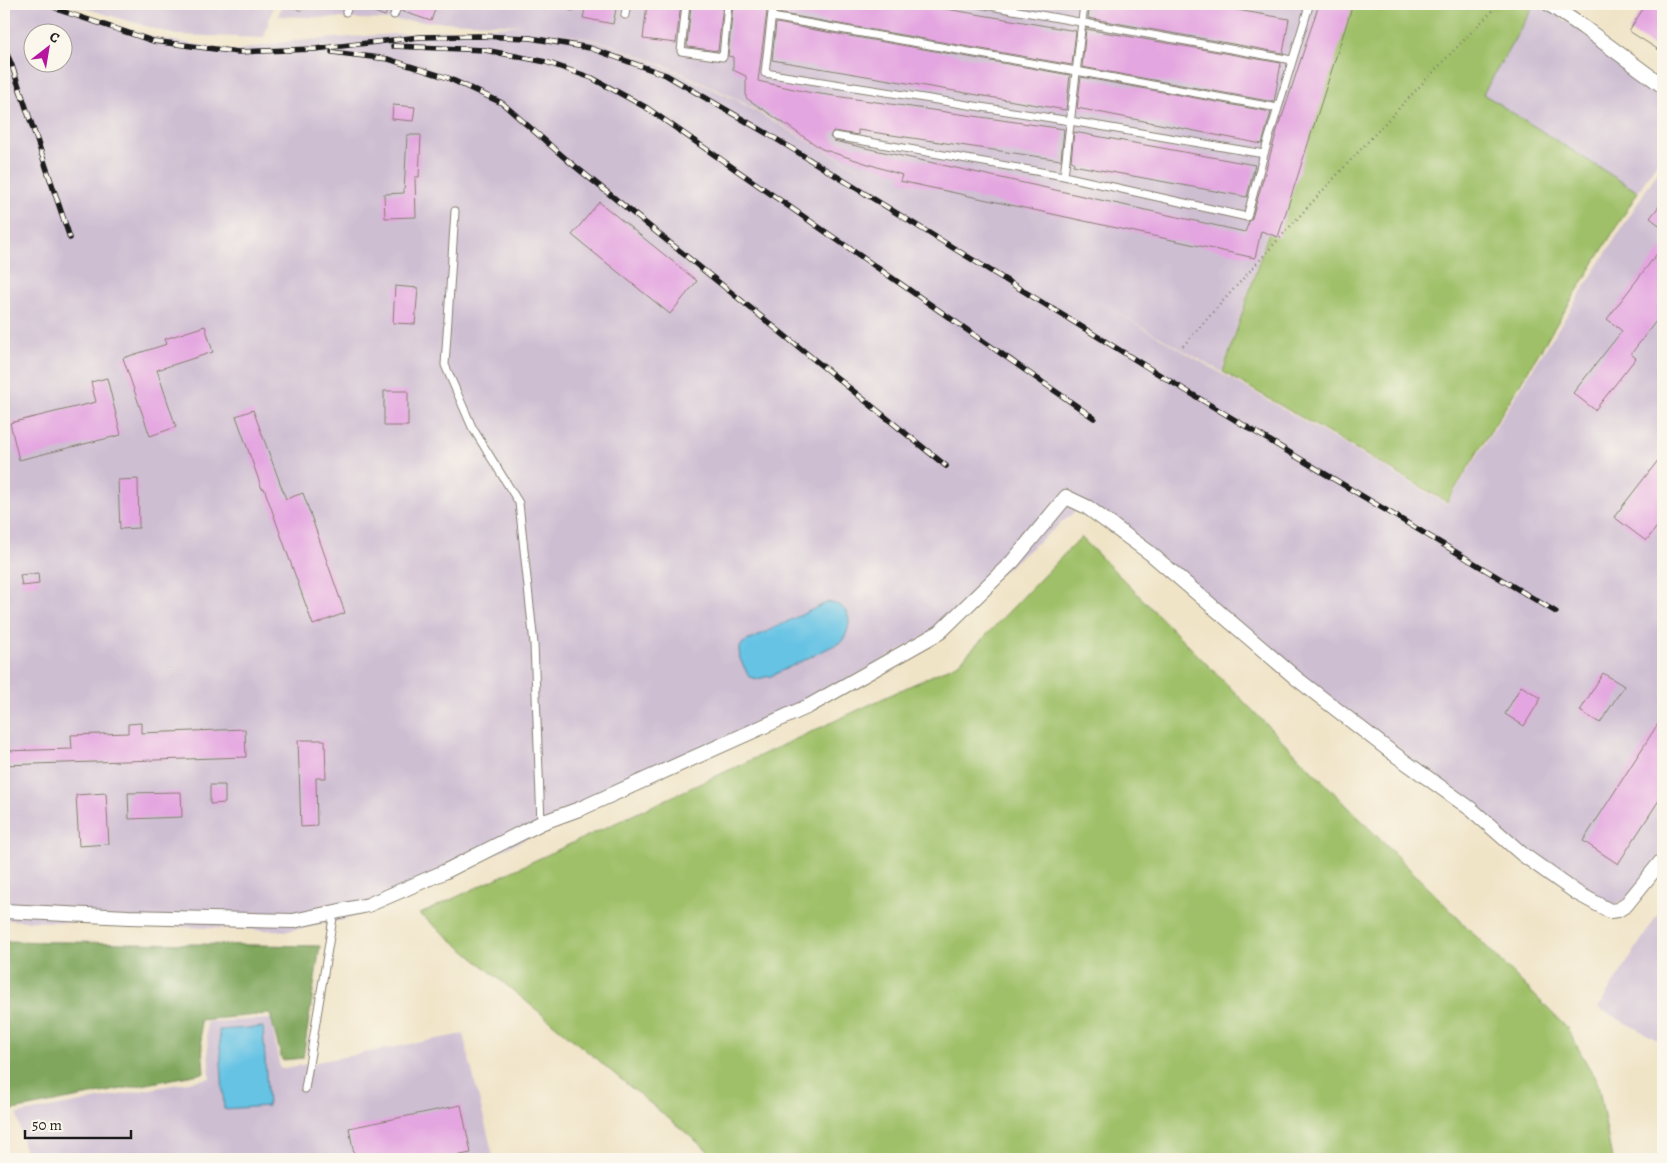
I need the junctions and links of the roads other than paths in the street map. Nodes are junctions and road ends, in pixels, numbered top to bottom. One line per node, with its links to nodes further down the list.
1 (349, 4): 11 (lane)
2 (398, 4): 12 (lane)
3 (627, 4): 13 (lane)
4 (686, 4): 5 (lane)
5 (728, 4)
6 (773, 4): 14 (lane)
7 (978, 4): 15 (lane)
8 (1084, 4): 15 (lane)
9 (1295, 4): 16 (lane)
10 (1549, 4): 18 (street)
11 (346, 12)
12 (394, 14)
13 (625, 15)
14 (772, 17): 17 (lane); 20 (lane)
15 (1082, 22): 16 (lane); 17 (lane)
16 (1292, 60): 19 (lane)
17 (1076, 71): 19 (lane); 20 (lane)
18 (1663, 86)
19 (1278, 108): 22 (lane)
20 (1070, 121): 22 (lane); 23 (lane)
21 (834, 136): 23 (lane)
22 (1264, 154): 23 (lane)
23 (1064, 176)
24 (455, 211): 25 (lane)
25 (541, 823): 26 (street); 28 (street)
26 (1663, 858)
27 (4, 911): 28 (street)
28 (334, 912): 29 (lane)
29 (305, 1089)

